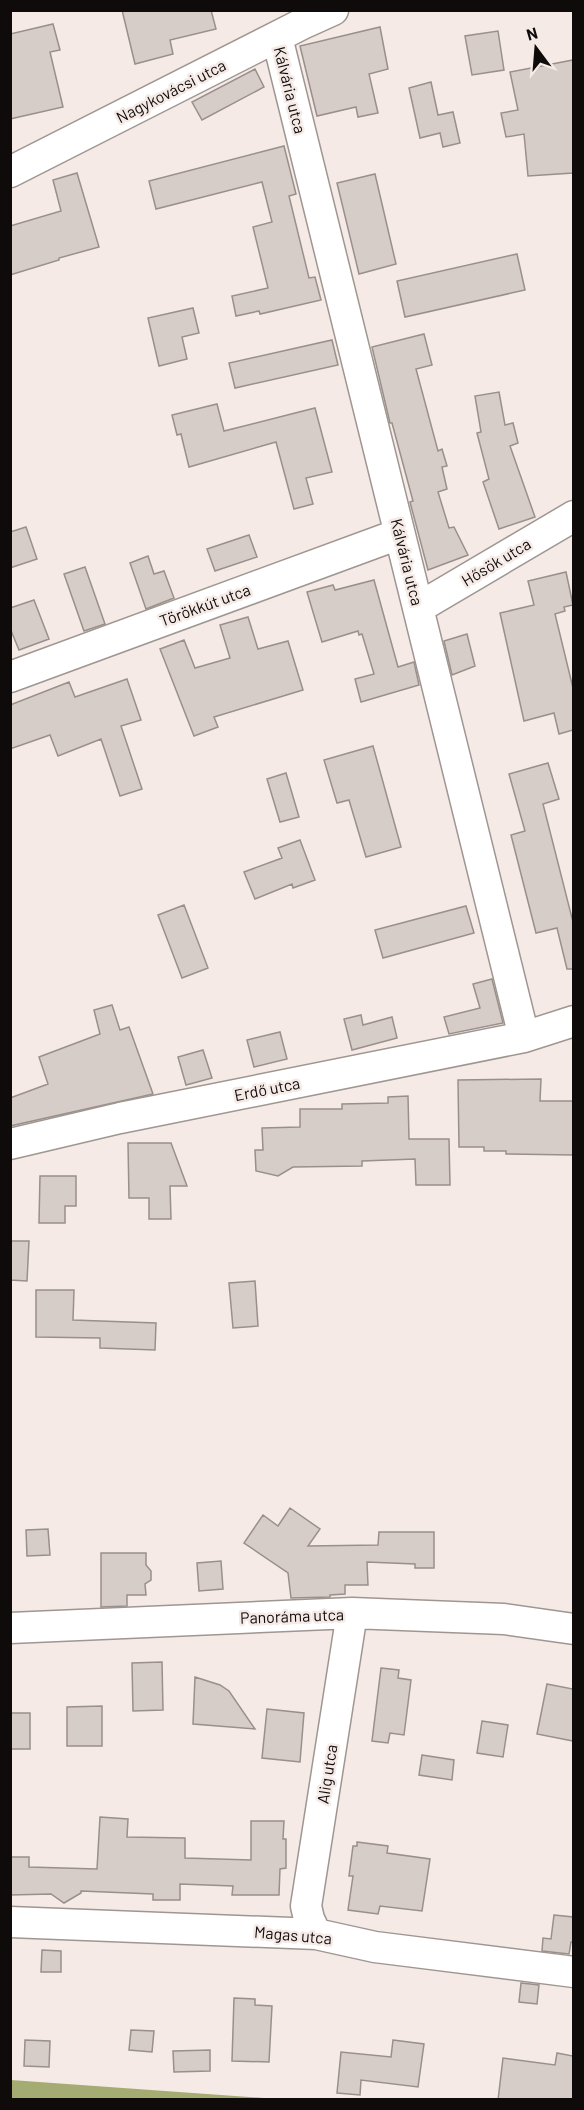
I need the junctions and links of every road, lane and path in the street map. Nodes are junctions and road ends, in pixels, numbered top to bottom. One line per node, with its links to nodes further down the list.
1 (333, 11): 2 (street, Nagykovácsi utca)
2 (276, 37): 3 (street, Nagykovácsi utca); 5 (street, Kálvária utca)
3 (10, 172)
4 (573, 516): 6 (street, Hősök utca)
5 (399, 534): 6 (street, Kálvária utca); 7 (street, Törökkút utca)
6 (418, 608): 9 (street, Kálvária utca)
7 (10, 677)
8 (573, 1022): 9 (street)
9 (524, 1037): 10 (street, Erdő utca)
10 (10, 1144)
11 (352, 1613): 12 (street, Panoráma utca); 13 (street, Panoráma utca); 15 (street, Alig utca)
12 (10, 1628)
13 (573, 1629)
14 (10, 1922): 15 (street, Magas utca)
15 (316, 1934): 16 (street, Magas utca)
16 (573, 1972)

